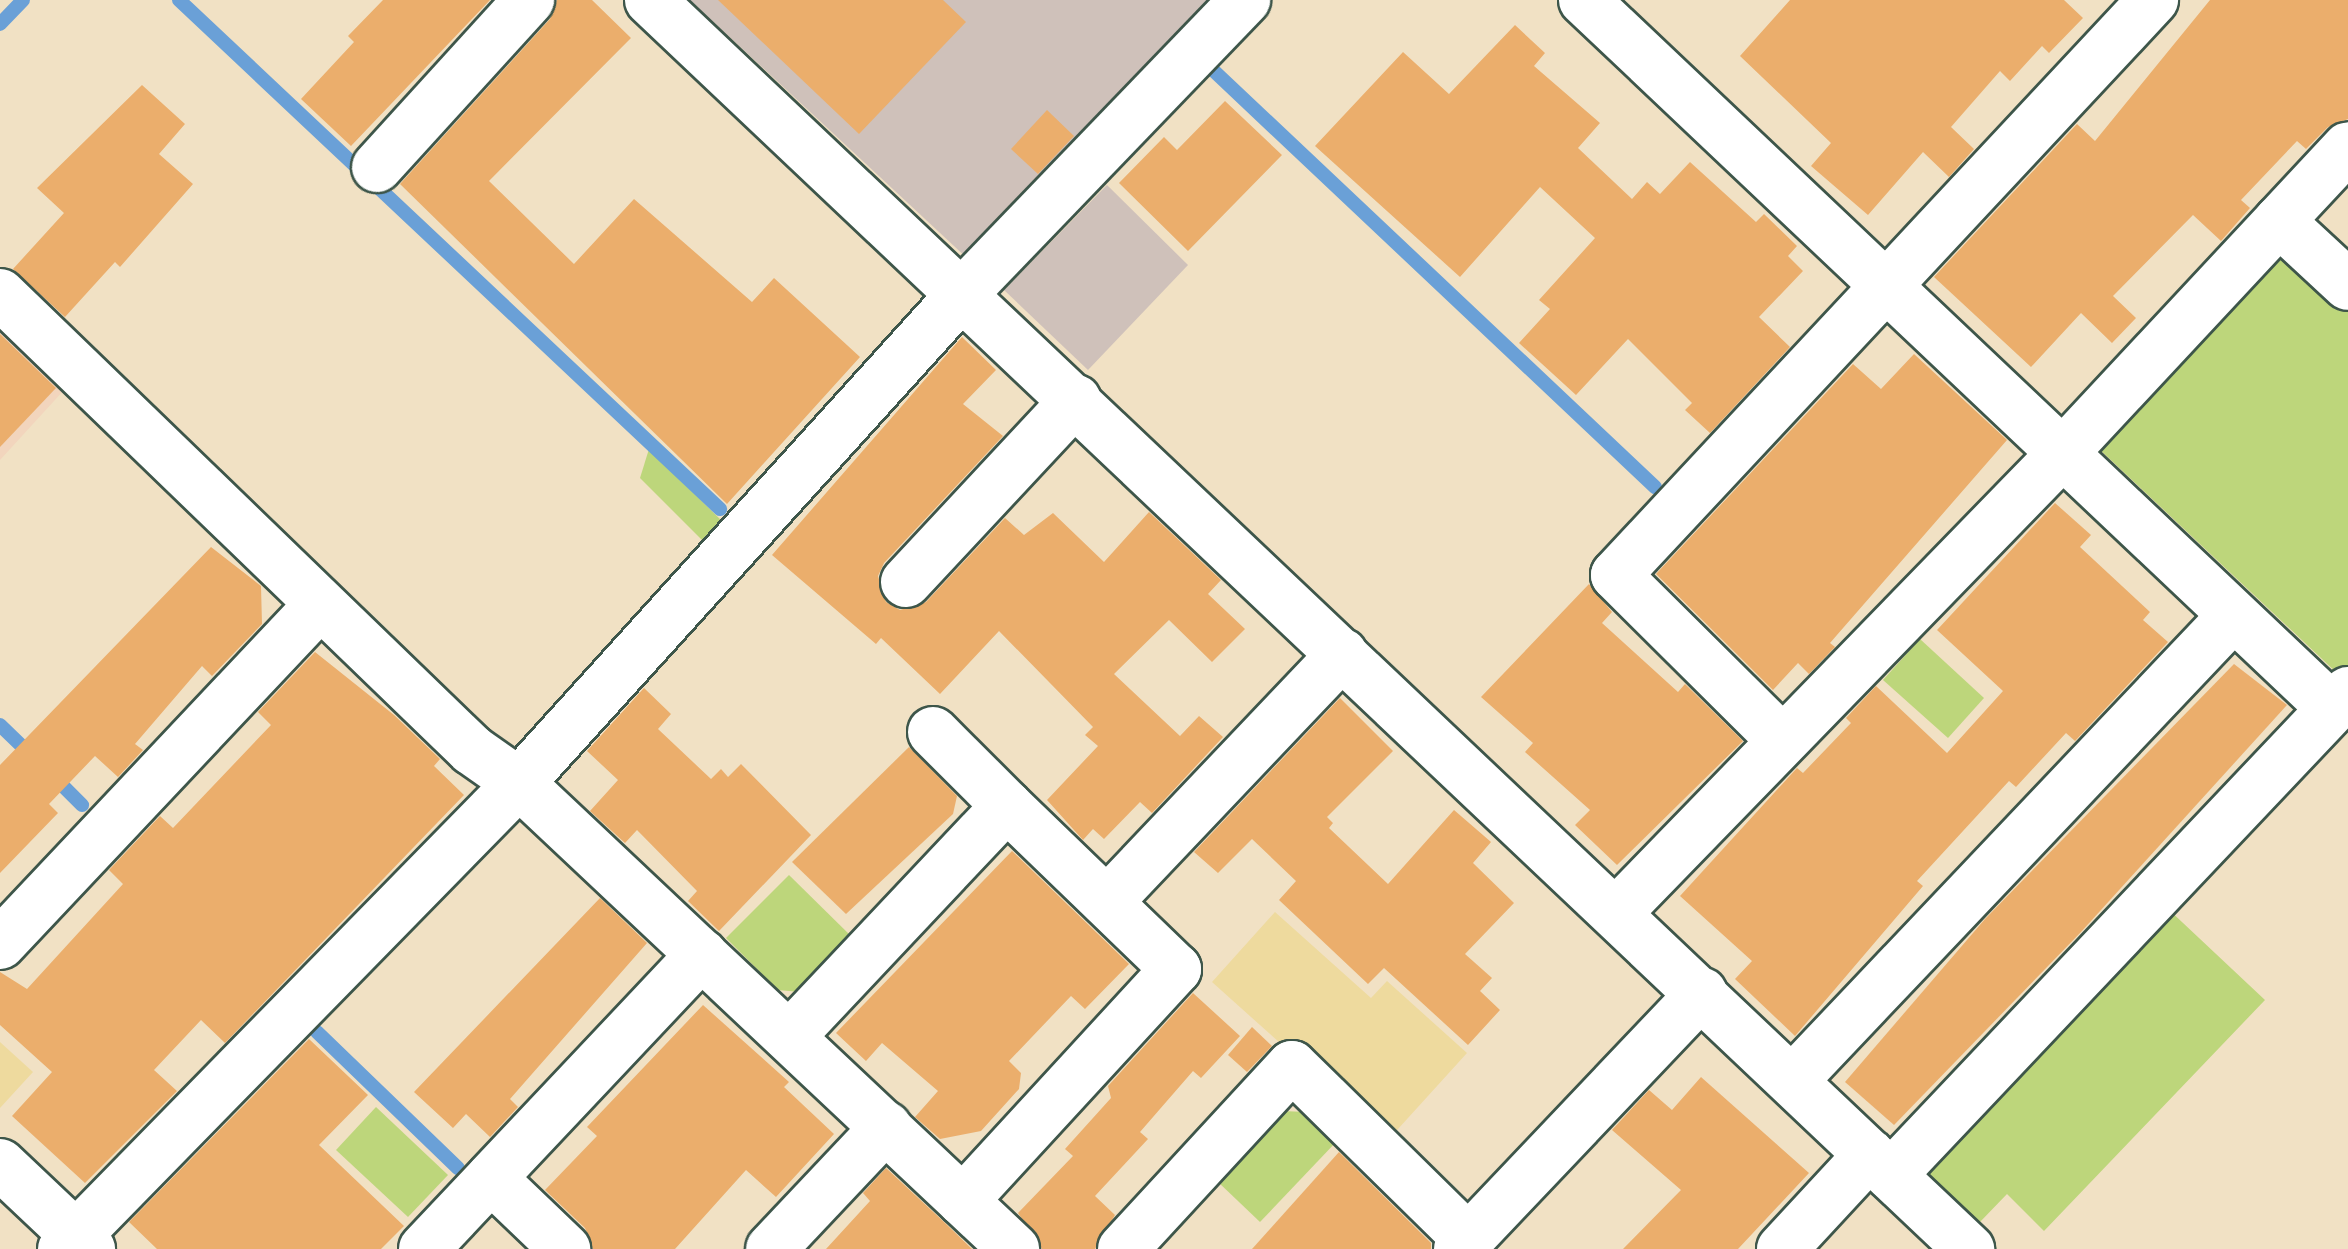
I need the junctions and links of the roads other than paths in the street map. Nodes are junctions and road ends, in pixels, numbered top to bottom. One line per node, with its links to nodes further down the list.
1 (528, 0): 7 (street)
2 (650, 0): 11 (street)
3 (1245, 0): 11 (street)
4 (1584, 0): 10 (street)
5 (2133, 7): 10 (street)
6 (2348, 146): 8 (street)
7 (377, 167)
8 (2279, 221): 9 (street); 14 (street)
9 (2348, 285)
10 (1884, 288): 14 (street); 21 (street)
11 (963, 293): 13 (street); 22 (street)
12 (0, 294): 16 (street)
13 (1076, 400): 15 (street); 18 (street)
14 (2060, 456): 17 (street); 21 (street)
15 (906, 582)
16 (320, 604): 22 (street); 26 (street)
17 (2232, 617): 19 (street); 30 (street)
18 (1342, 654): 24 (street); 25 (street)
19 (2340, 700): 33 (street)
20 (933, 732): 23 (street)
21 (1782, 740): 25 (street)
22 (520, 783): 27 (street); 37 (street)
23 (1007, 806): 24 (street); 29 (street)
24 (1107, 902): 35 (street)
25 (1617, 912): 28 (street)
26 (0, 944)
27 (702, 954): 29 (street); 34 (street)
28 (1702, 993): 30 (street); 36 (street)
29 (790, 1036): 31 (street)
30 (1793, 1080): 33 (street)
31 (886, 1127): 35 (street); 40 (street)
32 (0, 1164): 37 (street)
33 (1880, 1164): 43 (street); 44 (street)
34 (491, 1178): 38 (street); 39 (street)
35 (964, 1200): 41 (street)
36 (1463, 1244): 42 (street)
37 (76, 1245)
38 (424, 1249)
39 (565, 1249)
40 (771, 1249)
41 (1014, 1249)
42 (1123, 1249)
43 (1782, 1249)
44 (1969, 1249)

